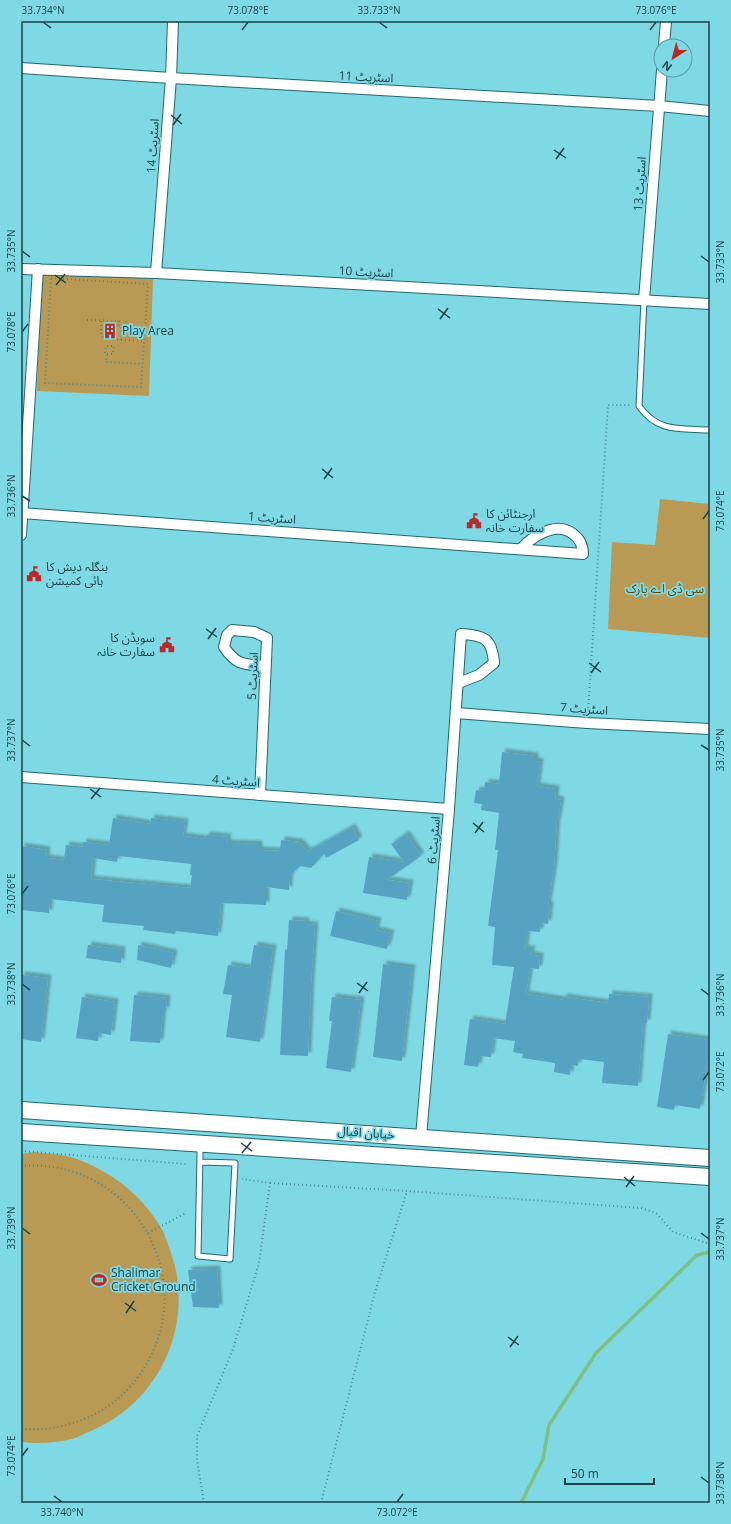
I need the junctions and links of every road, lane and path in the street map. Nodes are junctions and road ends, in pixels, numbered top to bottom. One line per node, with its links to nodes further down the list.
1 (174, 21): 5 (street, اسٹریٹ 14)
2 (666, 21): 3 (street)
3 (665, 38)
4 (21, 68): 5 (street, اسٹریٹ 11)
5 (171, 78): 7 (street, اسٹریٹ 11); 11 (street, اسٹریٹ 14)
6 (661, 78): 7 (street, اسٹریٹ 13)
7 (658, 106): 8 (street, اسٹریٹ 11); 12 (street, اسٹریٹ 13)
8 (710, 111)
9 (21, 269): 10 (street, اسٹریٹ 10)
10 (38, 270): 11 (street, اسٹریٹ 10); 26 (street)
11 (156, 273): 12 (street, اسٹریٹ 10)
12 (644, 300): 13 (street, اسٹریٹ 10); 24 (lane)
13 (710, 304)
14 (126, 319): 17 (path)
15 (87, 320): 16 (path)
16 (101, 321): 17 (path); 18 (path)
17 (122, 326): 19 (path)
18 (112, 339): 19 (path); 21 (path)
19 (121, 340): 20 (path)
20 (144, 341): 23 (path); 23 (path)
21 (111, 346): 22 (path); 22 (path)
22 (107, 354): 23 (path)
23 (142, 364)
24 (638, 406): 25 (lane); 32 (path)
25 (710, 430)
26 (22, 513): 27 (street); 28 (street, اسٹریٹ 1)
27 (21, 535)
28 (521, 549): 28 (street, اسٹریٹ 1)
29 (265, 666): 35 (street, اسٹریٹ 5)
30 (461, 682): 31 (street, اسٹریٹ 6)
31 (456, 713): 32 (street, اسٹریٹ 7); 36 (street, اسٹریٹ 6)
32 (587, 723): 33 (street, اسٹریٹ 7)
33 (710, 729)
34 (21, 777): 35 (street, اسٹریٹ 4)
35 (260, 795): 36 (street, اسٹریٹ 4)
36 (450, 809): 40 (street, اسٹریٹ 6)
37 (21, 1110): 38 (main road, خیابان اقبال)
38 (186, 1122): 40 (main road, خیابان اقبال); 41 (main road)
39 (21, 1132): 41 (main road, خیابان اقبال)
40 (421, 1137): 43 (main road, خیابان اقبال)
41 (193, 1144): 44 (lane); 47 (main road, خیابان اقبال)
42 (21, 1151): 45 (path)
43 (710, 1158)
44 (200, 1162): 48 (lane); 48 (lane)
45 (186, 1164)
46 (21, 1166): 52 (path)
47 (710, 1177)
48 (235, 1178): 49 (path)
49 (270, 1183): 50 (path); 55 (path)
50 (407, 1191): 53 (path); 56 (path)
51 (186, 1213): 52 (path)
52 (148, 1233): 54 (path)
53 (710, 1244)
54 (21, 1429)
55 (204, 1503)
56 (322, 1503)

